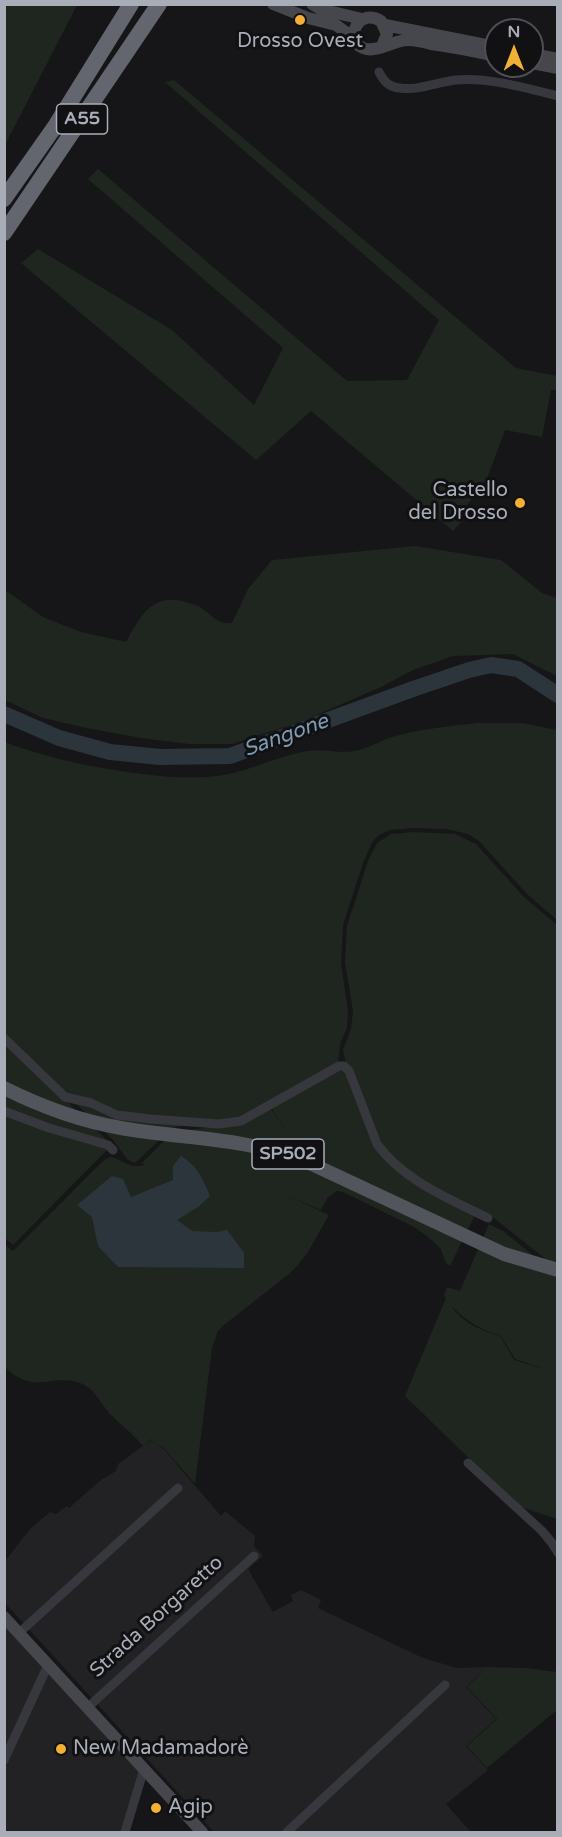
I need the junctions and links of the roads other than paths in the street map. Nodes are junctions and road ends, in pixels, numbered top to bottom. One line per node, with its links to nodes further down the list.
1 (131, 4): 13 (highway, A55)
2 (159, 4): 14 (highway, A55)
3 (273, 4): 7 (street)
4 (312, 4): 5 (street)
5 (362, 20): 6 (street); 7 (street)
6 (385, 25): 8 (street); 9 (street)
7 (355, 39): 9 (street)
8 (484, 45)
9 (382, 46): 10 (street)
10 (484, 54)
11 (379, 72): 12 (street)
12 (558, 96)
13 (4, 199)
14 (4, 232)
15 (4, 1038): 19 (street)
16 (4, 1088): 20 (main road, SP502)
17 (4, 1111): 18 (street)
18 (113, 1150)
19 (488, 1218)
20 (558, 1270)
21 (468, 1462): 23 (street)
22 (178, 1488): 26 (street)
23 (558, 1553)
24 (254, 1556): 29 (street, Strada Borgaretto)
25 (4, 1617): 26 (street, Strada Borgaretto)
26 (20, 1633): 27 (street, Strada Borgaretto)
27 (48, 1665): 29 (street, Strada Borgaretto); 30 (street)
28 (445, 1685): 34 (street)
29 (87, 1708): 31 (street, Strada Borgaretto)
30 (4, 1760)
31 (144, 1769): 32 (street); 33 (street, Strada Borgaretto)
32 (125, 1833)
33 (202, 1833)
34 (287, 1833)

